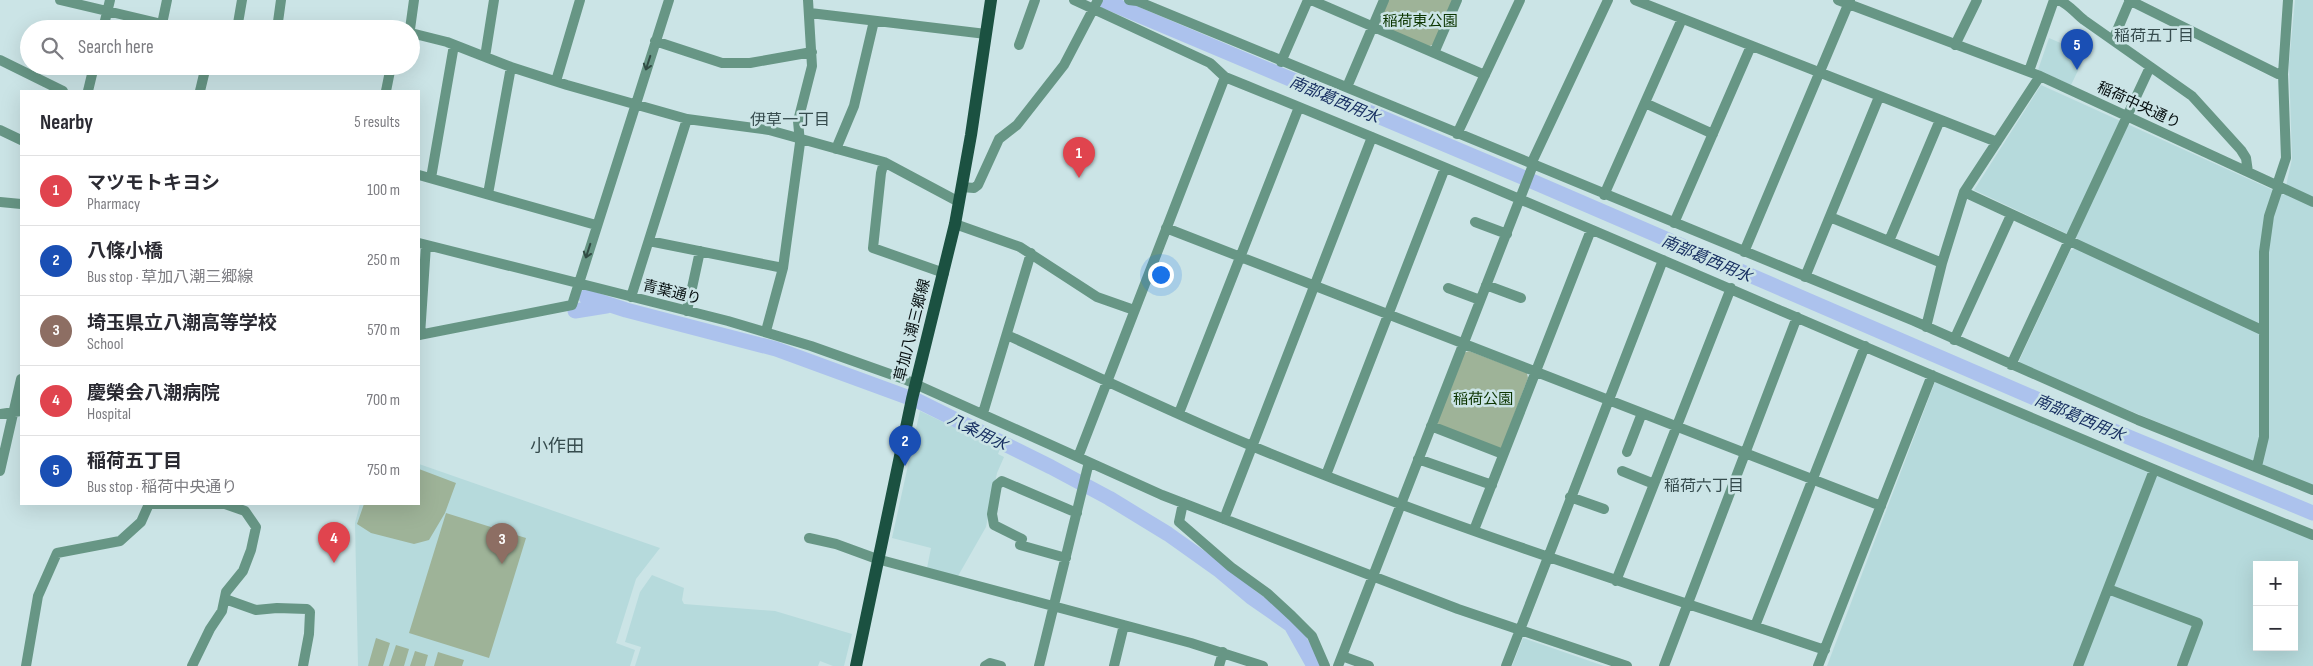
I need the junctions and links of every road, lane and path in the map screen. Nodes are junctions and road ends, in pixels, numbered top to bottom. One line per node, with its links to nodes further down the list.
1 (60, 0): 28 (street)
2 (110, 0): 28 (street)
3 (167, 0): 33 (street)
4 (242, 0): 34 (street)
5 (281, 0): 35 (street)
6 (414, 0): 36 (street)
7 (494, 0): 49 (street)
8 (580, 0): 65 (street)
9 (669, 0): 42 (street)
10 (808, 0): 29 (street)
11 (991, 0): 39 (main road, 草加八潮三郷線)
12 (1035, 0): 44 (street)
13 (1074, 0): 27 (street)
14 (1134, 0): 51 (street)
15 (1384, 0): 38 (street)
16 (1457, 0): 48 (street)
17 (1520, 0): 62 (street)
18 (1608, 0): 87 (street)
19 (1635, 0): 30 (street)
20 (1838, 0): 26 (street, 稲荷中央通り)
21 (1977, 0): 45 (street)
22 (2056, 0): 41 (street); 55 (street)
23 (2130, 0): 41 (street); 57 (street)
24 (2288, 0): 57 (street)
25 (1306, 1): 38 (street); 51 (street)
26 (1849, 2): 45 (street, 稲荷中央通り); 56 (street)
27 (1096, 5): 64 (street); 93 (street)
28 (107, 12): 31 (street); 32 (street)
29 (810, 13): 37 (street); 47 (street)
30 (1682, 19): 46 (street); 73 (street)
31 (105, 20)
32 (144, 20)
33 (163, 20)
34 (239, 20)
35 (278, 20)
36 (411, 20)
37 (874, 21): 39 (street); 85 (street)
38 (1373, 26): 48 (street); 66 (street)
39 (986, 34): 93 (main road, 草加八潮三郷線)
40 (420, 36): 43 (street)
41 (2113, 40): 53 (street)
42 (656, 41): 47 (street); 72 (street, one-way to 72)
43 (454, 45): 49 (street); 91 (street)
44 (1018, 45)
45 (1955, 45): 55 (street, 稲荷中央通り)
46 (1751, 46): 56 (street); 80 (street)
47 (812, 52): 81 (street)
48 (1434, 53): 62 (street)
49 (486, 57): 52 (street)
50 (0, 60): 54 (street)
51 (1281, 62): 66 (street)
52 (512, 67): 65 (street); 95 (street)
53 (2150, 67): 75 (street); 89 (street)
54 (20, 70)
55 (2029, 72): 63 (street, 稲荷中央通り)
56 (1820, 73): 71 (street); 116 (street)
57 (2284, 74): 92 (street)
58 (30, 75): 67 (street)
59 (92, 75): 68 (street)
60 (204, 75): 69 (street)
61 (389, 75): 70 (street)
62 (1485, 75): 79 (street)
63 (2040, 76): 75 (street, 稲荷中央通り); 84 (street)
64 (1225, 77): 74 (street); 108 (street)
65 (556, 82): 72 (street)
66 (1347, 87): 79 (street)
67 (61, 90)
68 (88, 90)
69 (200, 90)
70 (386, 90)
71 (1879, 97): 77 (street); 103 (street)
72 (635, 104): 76 (street); 107 (street)
73 (1645, 104): 80 (street); 96 (street)
74 (1299, 107): 82 (street); 118 (street)
75 (2128, 116): 89 (street, 稲荷中央通り); 113 (street)
76 (686, 119): 81 (street); 112 (street)
77 (1940, 120): 84 (street); 111 (street)
78 (0, 130): 83 (street)
79 (1457, 134): 87 (street)
80 (1713, 134): 105 (street)
81 (800, 138): 85 (street); 121 (street)
82 (1372, 138): 88 (street); 126 (street)
83 (20, 140)
84 (1997, 142): 94 (street)
85 (836, 149): 86 (street)
86 (884, 162): 99 (street); 122 (street)
87 (1532, 165): 96 (street); 97 (street)
88 (1445, 168): 97 (street); 135 (street)
89 (2248, 172): 92 (street, 稲荷中央通り)
90 (420, 175): 91 (street)
91 (431, 178): 95 (street)
92 (2278, 186): 100 (street, 稲荷中央通り); 139 (street)
93 (962, 187): 99 (main road, 草加八潮三郷線)
94 (1964, 192): 102 (street); 120 (street)
95 (488, 194): 107 (street)
96 (1604, 194): 105 (street)
97 (1520, 200): 109 (street); 110 (street)
98 (0, 202): 101 (street)
99 (959, 202): 106 (main road, 草加八潮三郷線)
100 (2313, 202)
101 (20, 204)
102 (2011, 215): 113 (street); 142 (street)
103 (1830, 217): 111 (street); 123 (street)
104 (1475, 222): 110 (street)
105 (1674, 223): 116 (street)
106 (955, 224): 117 (street); 122 (main road, 草加八潮三郷線)
107 (596, 225): 124 (street, one-way to 124)
108 (1166, 228): 118 (street); 133 (street)
109 (1591, 230): 119 (street); 146 (street)
110 (1506, 234): 125 (street)
111 (1889, 240): 120 (street)
112 (648, 241): 115 (street); 129 (street)
113 (2069, 242): 139 (street); 145 (street)
114 (422, 244): 124 (street, 青葉通り); 132 (street)
115 (700, 251): 121 (street); 134 (street)
116 (1744, 252): 123 (street)
117 (1031, 253): 133 (street); 141 (street)
118 (1241, 257): 126 (street); 154 (street)
119 (1663, 260): 128 (street); 151 (street)
120 (1942, 263): 137 (street)
121 (784, 268): 138 (street)
122 (944, 273): 149 (main road, 草加八潮三郷線)
123 (1805, 277): 137 (street)
124 (578, 284): 129 (street, 青葉通り); 140 (street)
125 (1486, 285): 130 (street); 131 (street)
126 (1314, 286): 135 (street); 159 (street)
127 (1448, 288): 131 (street)
128 (1731, 288): 136 (street); 158 (street)
129 (630, 297): 134 (street, 青葉通り)
130 (1521, 298)
131 (1480, 300): 143 (street)
132 (420, 304): 140 (street)
133 (1134, 310): 148 (street)
134 (687, 311): 138 (street, 青葉通り)
135 (1388, 314): 143 (street); 170 (street)
136 (1797, 317): 144 (street); 161 (street)
137 (1926, 327): 142 (street)
138 (766, 331): 149 (street, 青葉通り)
139 (2264, 331): 166 (street)
140 (420, 335)
141 (1006, 335): 148 (street); 153 (street)
142 (1954, 340): 145 (street)
143 (1463, 344): 146 (street); 157 (street)
144 (1865, 346): 147 (street); 171 (street)
145 (2011, 366): 166 (street)
146 (1536, 372): 151 (street); 162 (street)
147 (1932, 375): 167 (street); 180 (street)
148 (1107, 380): 154 (street); 163 (street)
149 (915, 383): 153 (street, 青葉通り); 189 (main road, 草加八潮三郷線)
150 (20, 386): 152 (street)
151 (1608, 400): 155 (street); 175 (street)
152 (17, 411): 156 (street); 168 (street)
153 (983, 413): 163 (street, 青葉通り)
154 (1180, 413): 159 (street)
155 (1642, 413): 158 (street); 160 (street)
156 (0, 414)
157 (1431, 426): 162 (street); 164 (street)
158 (1676, 426): 161 (street); 173 (street)
159 (1252, 446): 170 (street); 183 (street)
160 (1627, 452)
161 (1744, 453): 171 (street); 194 (street)
162 (1503, 454): 172 (street)
163 (1078, 457): 165 (street, 青葉通り)
164 (1418, 459): 172 (street); 177 (street)
165 (1089, 462): 176 (street, 青葉通り); 182 (street)
166 (2257, 466): 174 (street)
167 (2154, 470): 185 (street); 192 (street)
168 (0, 471)
169 (1622, 471): 173 (street)
170 (1326, 475): 177 (street)
171 (1813, 480): 180 (street); 197 (street)
172 (1492, 484): 184 (street)
173 (1654, 484): 191 (street)
174 (2313, 490)
175 (1570, 497): 181 (street); 187 (street)
176 (1183, 503): 183 (street, 青葉通り); 212 (street)
177 (1401, 503): 184 (street); 190 (street)
178 (149, 505): 202 (street)
179 (228, 505): 193 (street)
180 (1881, 506): 199 (street)
181 (1604, 509)
182 (1077, 513): 188 (street); 188 (street)
183 (1224, 518): 190 (street, 青葉通り)
184 (1474, 530): 187 (street)
185 (2313, 535)
186 (809, 538): 189 (street)
187 (1547, 557): 191 (street); 198 (street)
188 (1066, 558): 195 (street)
189 (877, 559): 195 (street); 205 (main road, 草加八潮三郷線)
190 (1373, 576): 198 (street, 青葉通り); 201 (street)
191 (1616, 581): 194 (street)
192 (2108, 589): 218 (street); 219 (street)
193 (224, 599): 203 (street); 204 (street)
194 (1686, 604): 197 (street); 216 (street)
195 (1053, 607): 196 (street); 208 (street)
196 (1124, 625): 200 (street); 209 (street)
197 (1755, 626): 199 (street)
198 (1520, 630): 214 (street); 215 (street, 青葉通り)
199 (1825, 650): 217 (street)
200 (1222, 652): 210 (street); 211 (street)
201 (1340, 661): 213 (street)
202 (26, 666)
203 (192, 666)
204 (303, 666)
205 (856, 666)
206 (985, 666): 207 (street)
207 (1001, 666)
208 (1039, 666)
209 (1114, 666)
210 (1219, 666)
211 (1263, 666)
212 (1325, 666)
213 (1369, 666)
214 (1506, 666)
215 (1624, 666)
216 (1664, 666)
217 (1818, 666)
218 (2078, 666)
219 (2182, 666)

